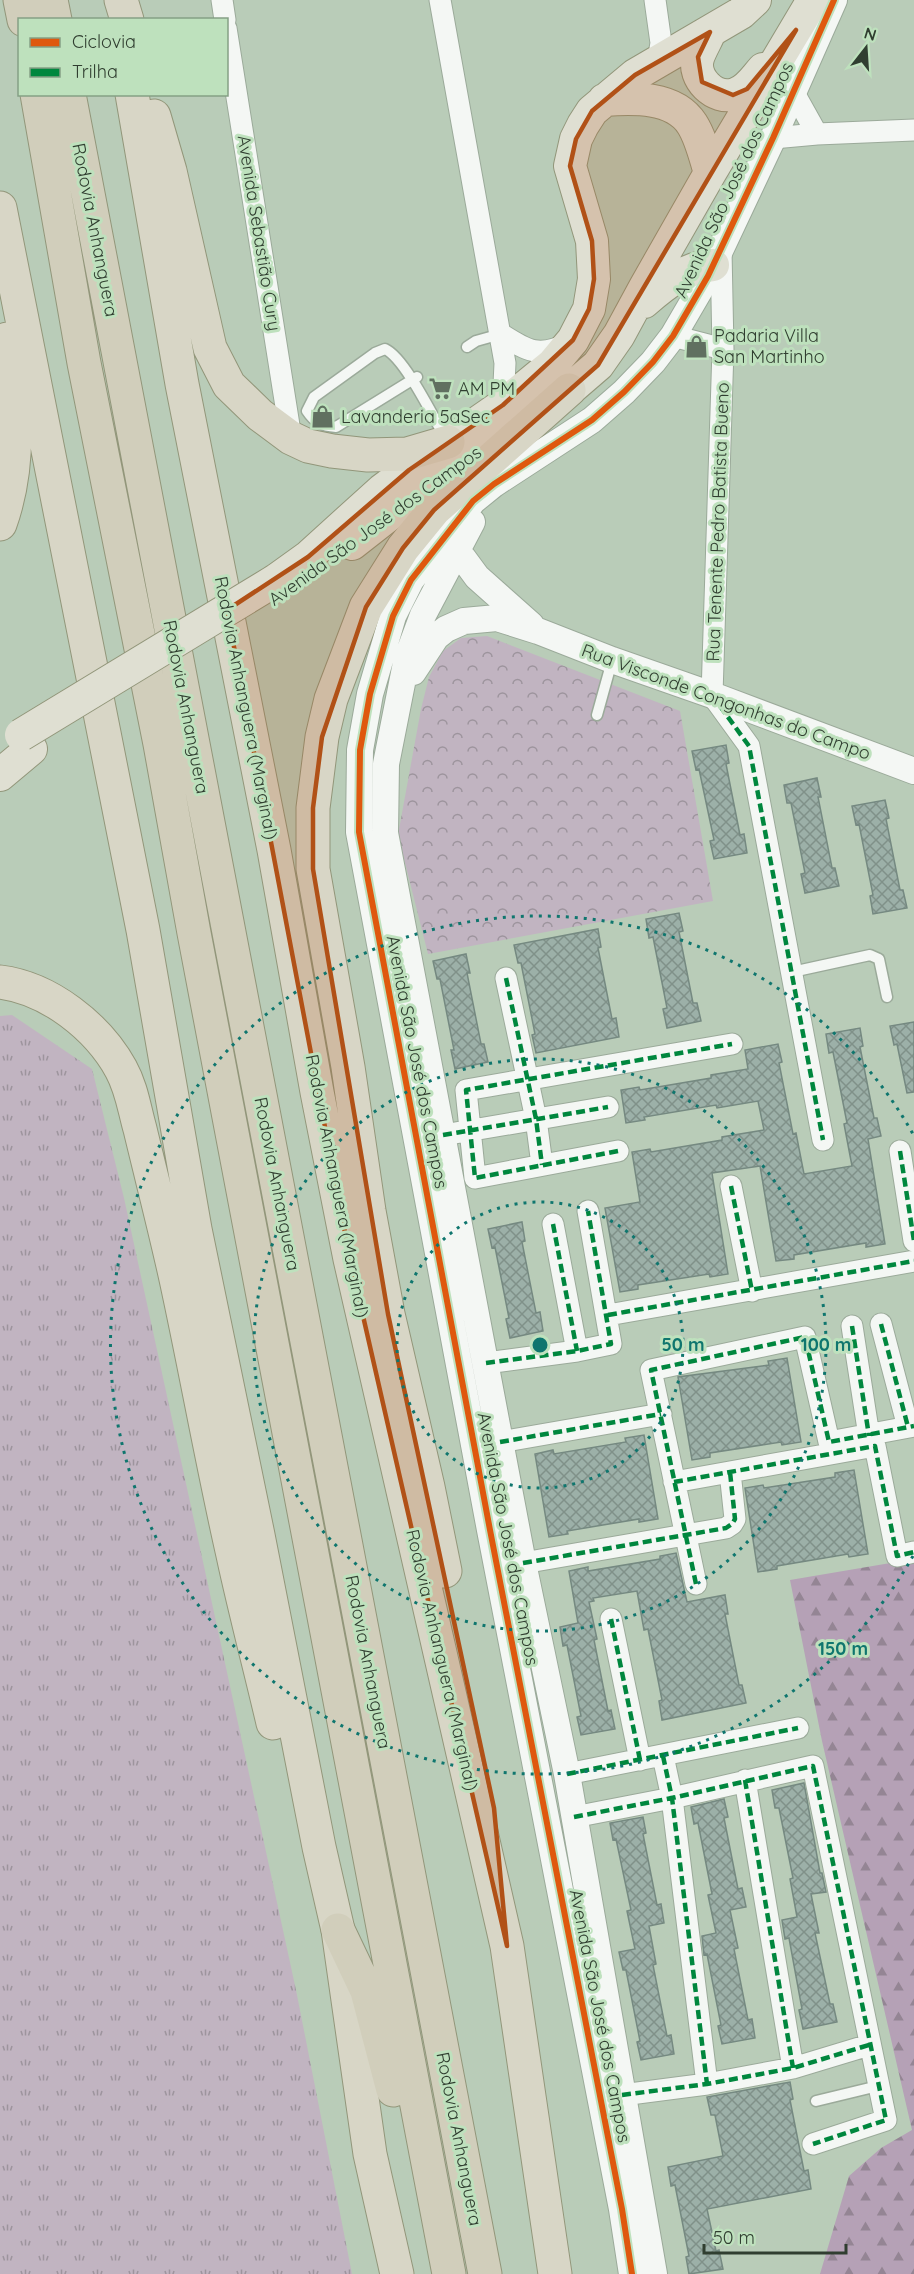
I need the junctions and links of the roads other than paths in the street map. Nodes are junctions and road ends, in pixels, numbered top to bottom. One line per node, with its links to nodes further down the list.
1 (20, 0): 11 (highway)
2 (51, 0): 12 (highway)
3 (116, 0): 13 (highway)
4 (121, 0): 14 (highway)
5 (222, 0): 15 (street)
6 (440, 0): 35 (street)
7 (655, 0): 16 (street)
8 (755, 0): 18 (main road, Avenida São José dos Campos)
9 (813, 0): 17 (main road, Avenida São José dos Campos)
10 (834, 0): 21 (street, Avenida São José dos Campos)
11 (24, 18)
12 (55, 18)
13 (120, 18)
14 (126, 18)
15 (225, 18)
16 (660, 23): 18 (street); 20 (street)
17 (796, 30): 18 (main road); 30 (main road, Avenida São José dos Campos)
18 (702, 37): 20 (main road, Avenida São José dos Campos)
19 (228, 41): 43 (street, Avenida Sebastião Cury)
20 (658, 61): 26 (main road, Avenida São José dos Campos)
21 (793, 91): 28 (street); 29 (street, Avenida São José dos Campos)
22 (37, 96): 111 (highway, Rodovia Anhanguera)
23 (69, 96): 112 (highway, Rodovia Anhanguera)
24 (132, 96): 101 (highway, Rodovia Anhanguera (Marginal))
25 (149, 96): 43 (highway)
26 (604, 100): 30 (main road); 37 (main road, Avenida São José dos Campos)
27 (914, 130): 28 (street)
28 (817, 134): 29 (street)
29 (773, 138): 32 (street, Avenida São José dos Campos)
30 (710, 173): 34 (main road, Avenida São José dos Campos)
31 (0, 208): 99 (highway)
32 (717, 256): 34 (main road); 36 (street, Avenida São José dos Campos); 39 (street, Rua Tenente Pedro Batista Bueno)
33 (0, 281): 45 (highway)
34 (627, 320): 41 (main road, Avenida São José dos Campos)
35 (501, 334): 37 (street); 38 (lane); 42 (street)
36 (673, 336): 39 (street); 46 (street, Avenida São José dos Campos)
37 (573, 340): 42 (main road, Avenida São José dos Campos)
38 (467, 347)
39 (723, 349): 50 (street, Rua Tenente Pedro Batista Bueno)
40 (414, 378): 40 (lane); 44 (lane)
41 (569, 390): 47 (main road, Avenida São José dos Campos); 101 (highway)
42 (503, 405): 44 (main road, Avenida São José dos Campos)
43 (291, 438): 44 (highway)
44 (448, 442): 47 (main road, Avenida São José dos Campos)
45 (0, 524)
46 (447, 547): 48 (street, Rua Visconde Congonhas do Campo); 51 (street, Avenida São José dos Campos); 114 (street, Avenida São José dos Campos)
47 (279, 589): 53 (main road, Avenida São José dos Campos, bridge)
48 (538, 631): 49 (street, Rua Visconde Congonhas do Campo); 51 (street, Rua Visconde Congonhas do Campo)
49 (612, 660): 50 (street, Rua Visconde Congonhas do Campo); 52 (lane)
50 (712, 695): 54 (street, Rua Visconde Congonhas do Campo); 56 (street)
51 (398, 698): 65 (street, Avenida São José dos Campos)
52 (597, 715)
53 (17, 744): 55 (main road, Avenida São José dos Campos)
54 (914, 771)
55 (0, 776)
56 (792, 972): 59 (lane); 66 (street)
57 (506, 978): 61 (street)
58 (0, 982): 99 (highway)
59 (887, 997)
60 (732, 1044): 61 (street)
61 (526, 1079): 63 (street); 64 (street)
62 (608, 1107): 63 (street)
63 (536, 1119): 64 (street); 69 (street)
64 (469, 1130): 65 (street); 69 (street)
65 (443, 1135): 80 (street, Avenida São José dos Campos)
66 (823, 1140)
67 (618, 1151): 69 (street)
68 (900, 1151): 73 (street)
69 (542, 1165)
70 (731, 1186): 75 (street)
71 (588, 1210): 76 (street)
72 (553, 1224): 79 (street)
73 (914, 1241)
74 (914, 1262): 75 (street)
75 (752, 1291): 76 (street)
76 (608, 1315): 79 (street)
77 (881, 1324): 82 (street)
78 (852, 1326): 83 (street)
79 (577, 1351): 80 (street)
80 (486, 1363): 84 (street, Avenida São José dos Campos)
81 (661, 1414): 83 (street); 84 (street); 86 (street)
82 (911, 1426): 83 (street)
83 (869, 1436)
84 (500, 1442): 89 (street, Avenida São José dos Campos)
85 (730, 1472): 86 (street); 87 (street); 88 (street)
86 (674, 1482): 87 (street)
87 (686, 1535): 89 (street); 90 (street)
88 (914, 1552)
89 (523, 1563): 95 (street, Avenida São José dos Campos)
90 (696, 1584)
91 (611, 1618): 94 (street)
92 (798, 1728): 93 (street)
93 (663, 1756): 94 (street); 97 (street)
94 (640, 1760): 95 (street)
95 (567, 1774): 98 (street, Avenida São José dos Campos)
96 (745, 1780): 97 (street); 102 (street); 103 (street)
97 (672, 1798): 98 (street); 104 (street)
98 (574, 1816): 106 (street, Avenida São José dos Campos)
99 (319, 1848): 100 (highway)
100 (338, 1930): 109 (highway); 110 (highway)
101 (507, 1946): 113 (highway, Rodovia Anhanguera (Marginal))
102 (869, 2045): 103 (street); 105 (street)
103 (793, 2068): 104 (street)
104 (707, 2084): 106 (street)
105 (878, 2086): 107 (lane); 108 (street)
106 (622, 2095): 115 (street, Avenida São José dos Campos)
107 (816, 2101)
108 (813, 2144)
109 (397, 2274)
110 (439, 2274)
111 (449, 2274)
112 (485, 2274)
113 (555, 2274)
114 (632, 2274)
115 (654, 2274)

